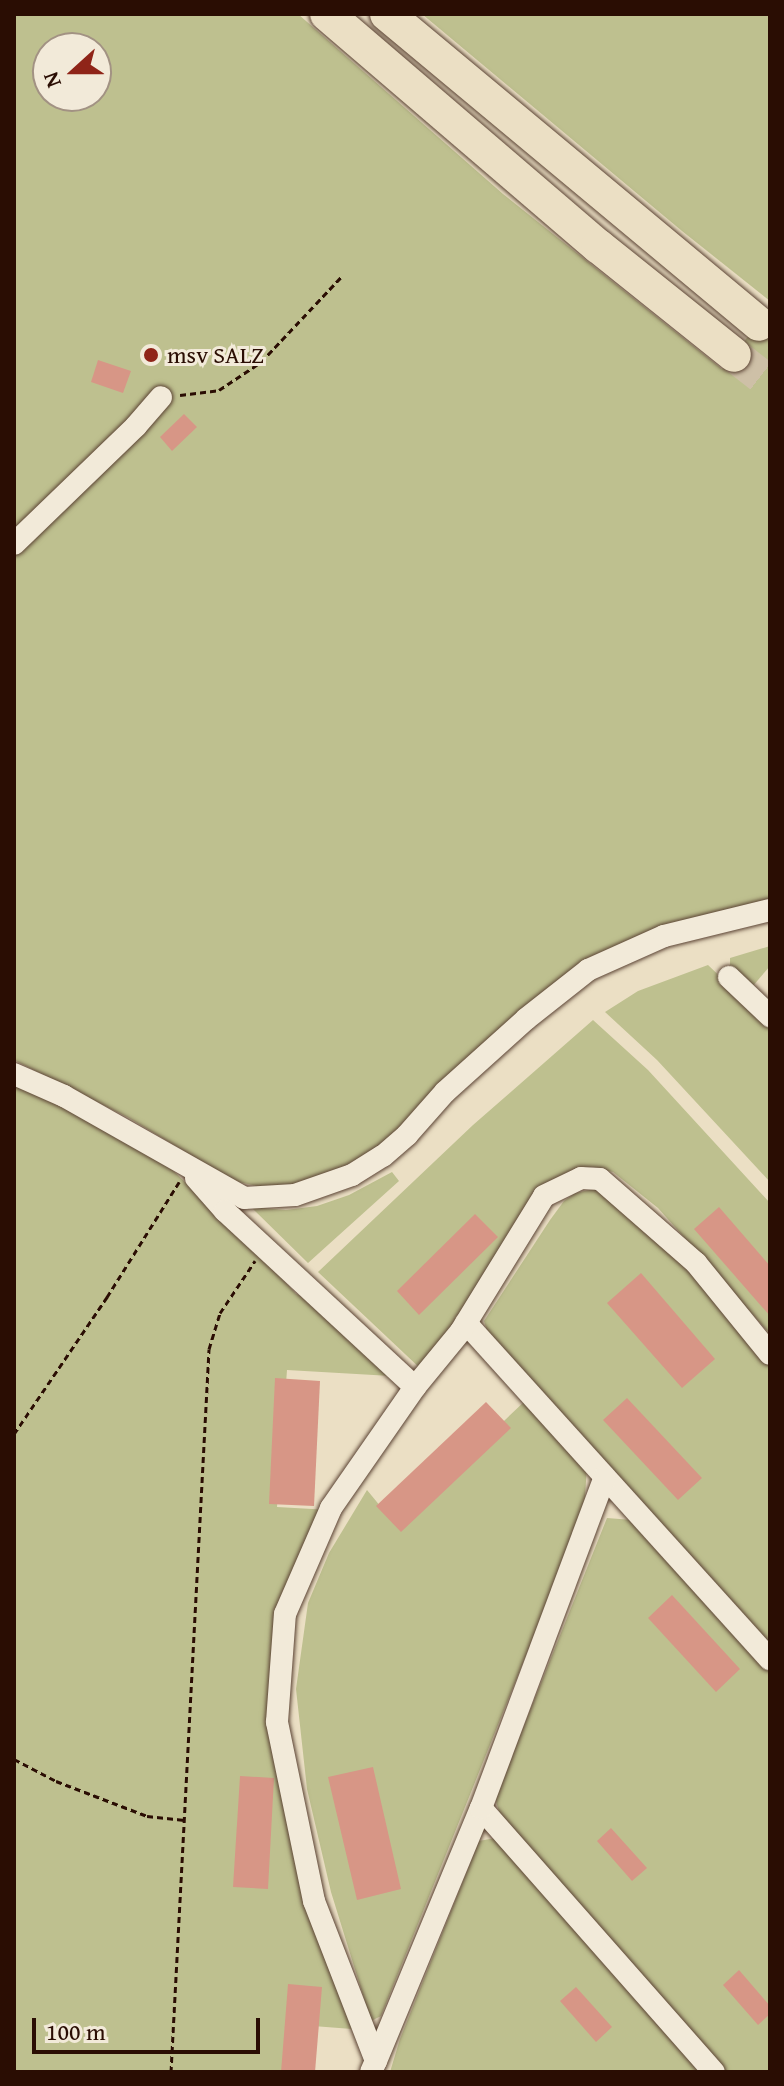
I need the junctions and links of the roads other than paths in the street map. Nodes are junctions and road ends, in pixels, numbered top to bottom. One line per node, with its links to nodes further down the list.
1 (327, 14): 4 (highway)
2 (387, 14): 3 (highway)
3 (759, 324)
4 (734, 355)
5 (161, 397): 6 (lane)
6 (14, 544)
7 (770, 910): 11 (lane)
8 (729, 977): 9 (lane)
9 (770, 1016)
10 (14, 1074): 11 (lane)
11 (187, 1168): 14 (lane)
12 (466, 1323): 13 (lane); 14 (lane); 15 (lane)
13 (770, 1354)
14 (415, 1387): 18 (lane)
15 (605, 1477): 16 (lane); 17 (lane)
16 (770, 1659)
17 (481, 1808): 18 (lane); 19 (lane)
18 (374, 2066)
19 (714, 2072)

